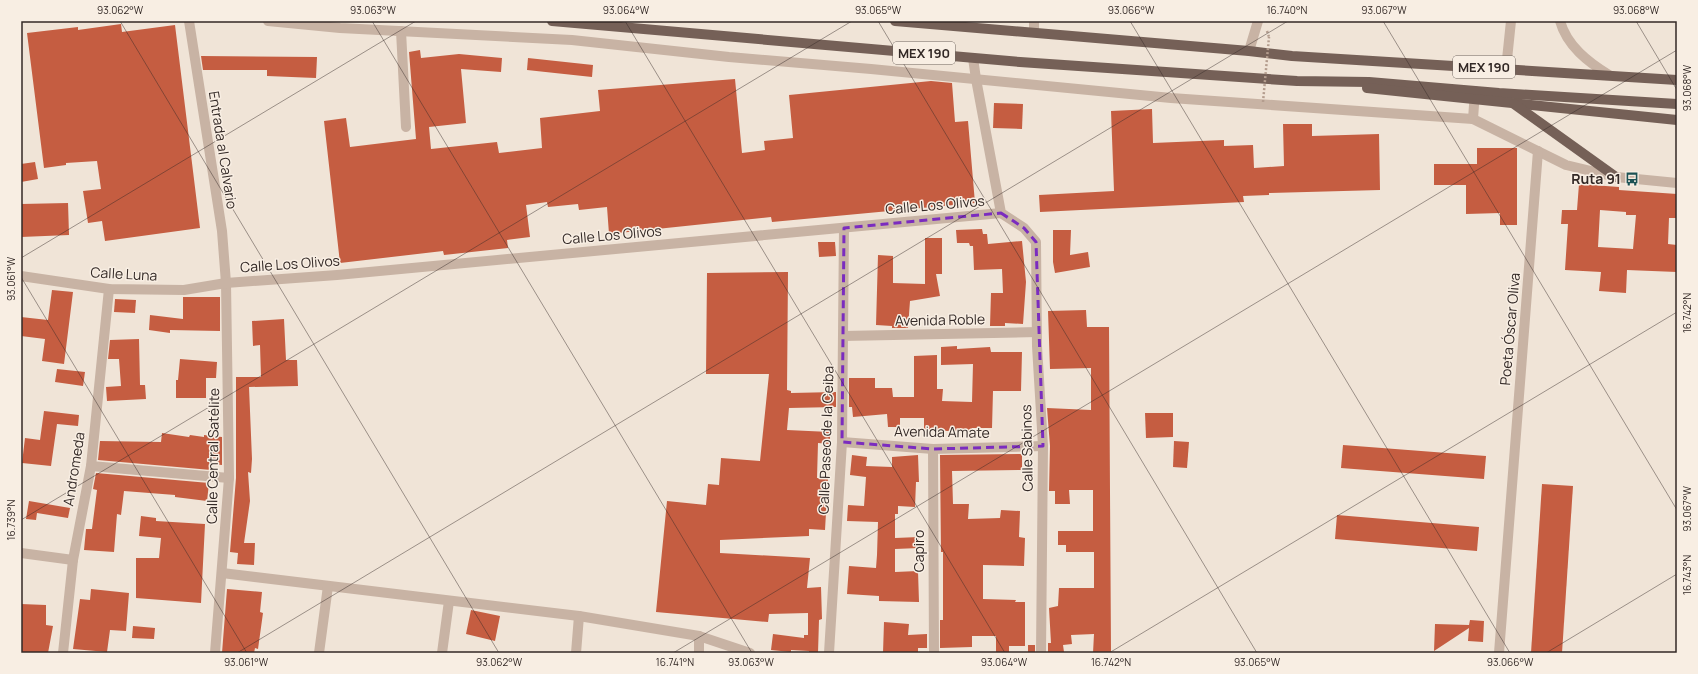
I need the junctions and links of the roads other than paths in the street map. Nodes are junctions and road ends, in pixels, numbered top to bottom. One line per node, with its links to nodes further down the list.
1 (189, 21): 29 (street, Entrada al Calvario)
2 (268, 21): 9 (street)
3 (552, 21): 12 (main road, MEX 190)
4 (895, 21): 10 (main road, MEX 190)
5 (1034, 21): 10 (street)
6 (1258, 21): 11 (street)
7 (1511, 21): 13 (street)
8 (1560, 21): 14 (street)
9 (401, 31): 15 (street); 22 (street)
10 (1034, 32): 11 (main road, MEX 190)
11 (1249, 51): 13 (main road, MEX 190)
12 (974, 58): 15 (street); 17 (main road, MEX 190)
13 (1506, 68): 14 (main road, MEX 190)
14 (1609, 76): 16 (main road, MEX 190)
15 (976, 79): 20 (street); 26 (street)
16 (1677, 80)
17 (1475, 95): 18 (main road, MEX 190); 19 (main road, MEX 190); 20 (street)
18 (1512, 103): 21 (main road, MEX 190); 24 (main road)
19 (1677, 104)
20 (1473, 119): 23 (street)
21 (1677, 120)
22 (406, 127)
23 (1538, 151): 24 (street); 55 (street, Poeta Óscar Oliva)
24 (1616, 177): 25 (street)
25 (1677, 183)
26 (1001, 213): 27 (street, Calle Los Olivos); 31 (street, Calle Sabinos)
27 (844, 228): 29 (street, Calle Los Olivos); 32 (street, Calle Paseo de la Ceiba)
28 (21, 276): 30 (street, Calle Luna)
29 (226, 283): 30 (street, Calle Luna); 37 (street, Calle Central Satélite)
30 (109, 289): 36 (street, Andromeda)
31 (1037, 332): 32 (street, Avenida Roble); 34 (street, Calle Sabinos)
32 (843, 336): 33 (street, Calle Paseo de la Ceiba)
33 (842, 442): 35 (street, Avenida Amate); 52 (street, Calle Paseo de la Ceiba)
34 (1043, 446): 35 (street, Avenida Amate); 54 (street, Calle Sabinos)
35 (933, 449): 53 (street, Capiro)
36 (91, 466): 37 (street); 39 (street, Andromeda)
37 (229, 478): 40 (street, Calle Central Satélite)
38 (21, 553): 39 (street)
39 (72, 560): 45 (street, Andromeda)
40 (222, 573): 41 (street); 46 (street, Calle Central Satélite)
41 (328, 586): 42 (street); 47 (street)
42 (449, 601): 43 (street); 48 (street)
43 (578, 616): 44 (street); 49 (street)
44 (700, 636): 50 (street); 51 (street)
45 (63, 653)
46 (215, 653)
47 (319, 653)
48 (442, 653)
49 (576, 653)
50 (699, 653)
51 (750, 653)
52 (829, 653)
53 (934, 653)
54 (1041, 653)
55 (1499, 653)

